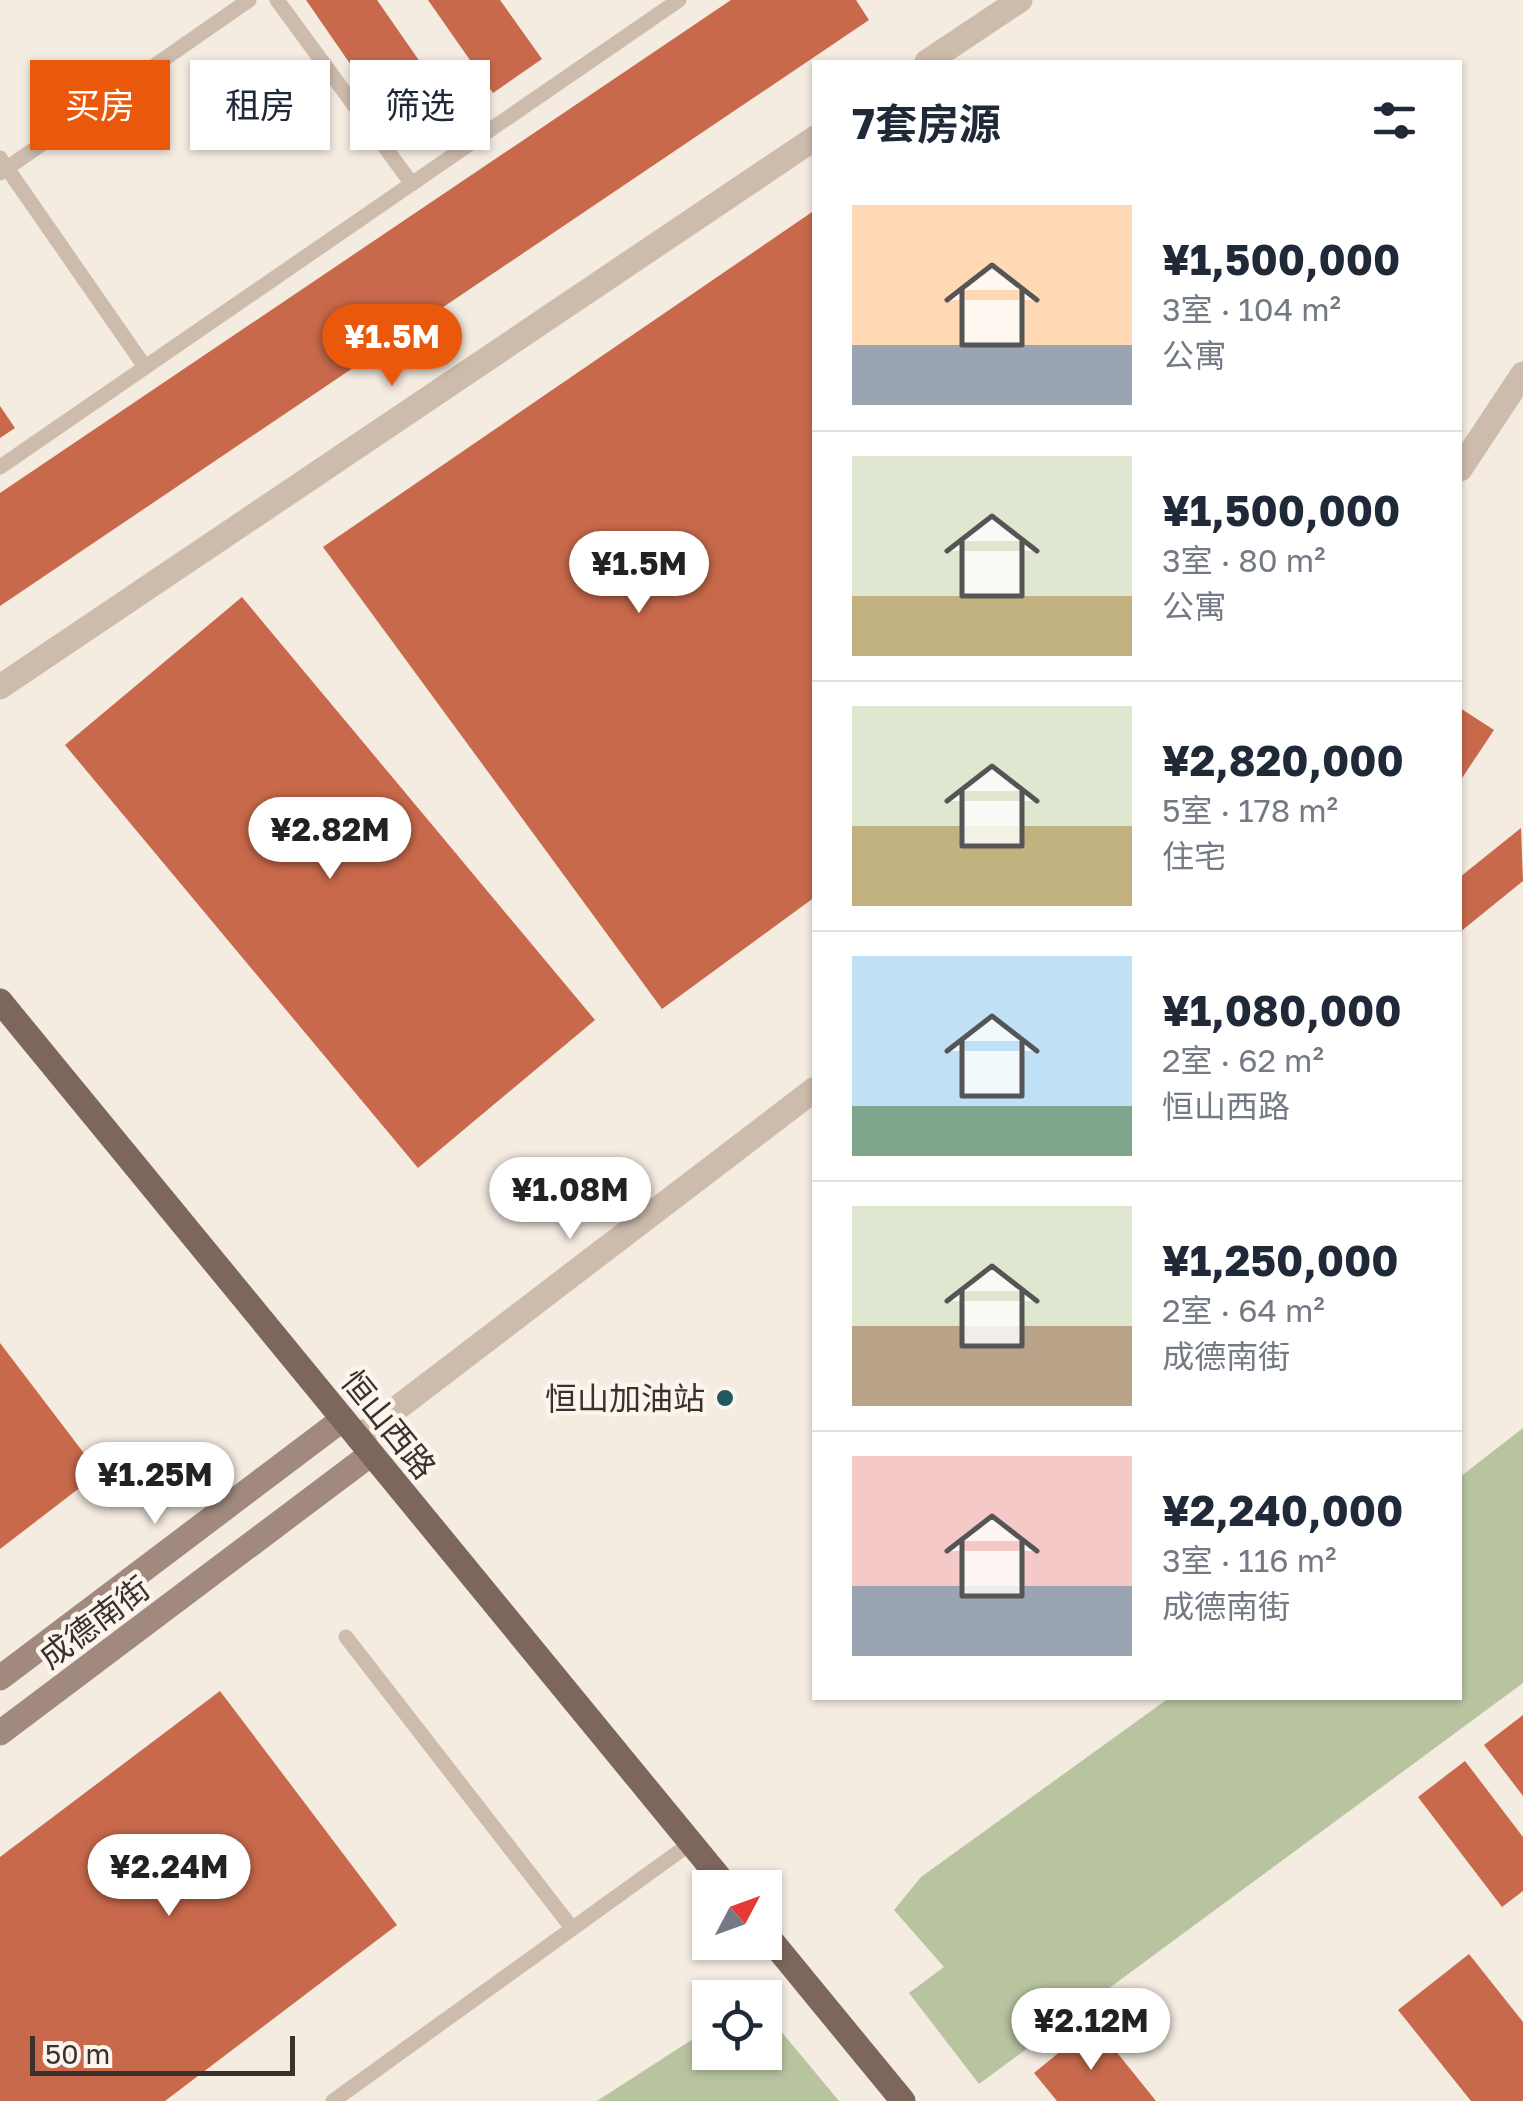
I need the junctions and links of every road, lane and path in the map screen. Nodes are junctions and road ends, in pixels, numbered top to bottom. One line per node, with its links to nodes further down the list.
1 (249, 0): 7 (lane)
2 (277, 0): 8 (lane)
3 (679, 0): 8 (lane)
4 (1020, 0): 5 (street)
5 (930, 60)
6 (812, 140): 13 (street)
7 (2, 166): 9 (lane)
8 (412, 184): 9 (lane)
9 (145, 368): 12 (lane)
10 (1523, 374): 11 (street)
11 (1462, 466)
12 (0, 468)
13 (0, 686)
14 (0, 1001): 16 (main road, 恒山西路)
15 (812, 1091): 16 (street)
16 (357, 1437): 18 (main road, 成德南街); 19 (main road, 成德南街); 20 (main road, 恒山西路)
17 (346, 1637): 22 (lane)
18 (0, 1678)
19 (0, 1733)
20 (691, 1843): 21 (main road, 恒山西路); 22 (lane)
21 (713, 1870)
22 (572, 1928): 24 (lane)
23 (782, 1954): 25 (main road)
24 (333, 2101)
25 (903, 2101)

